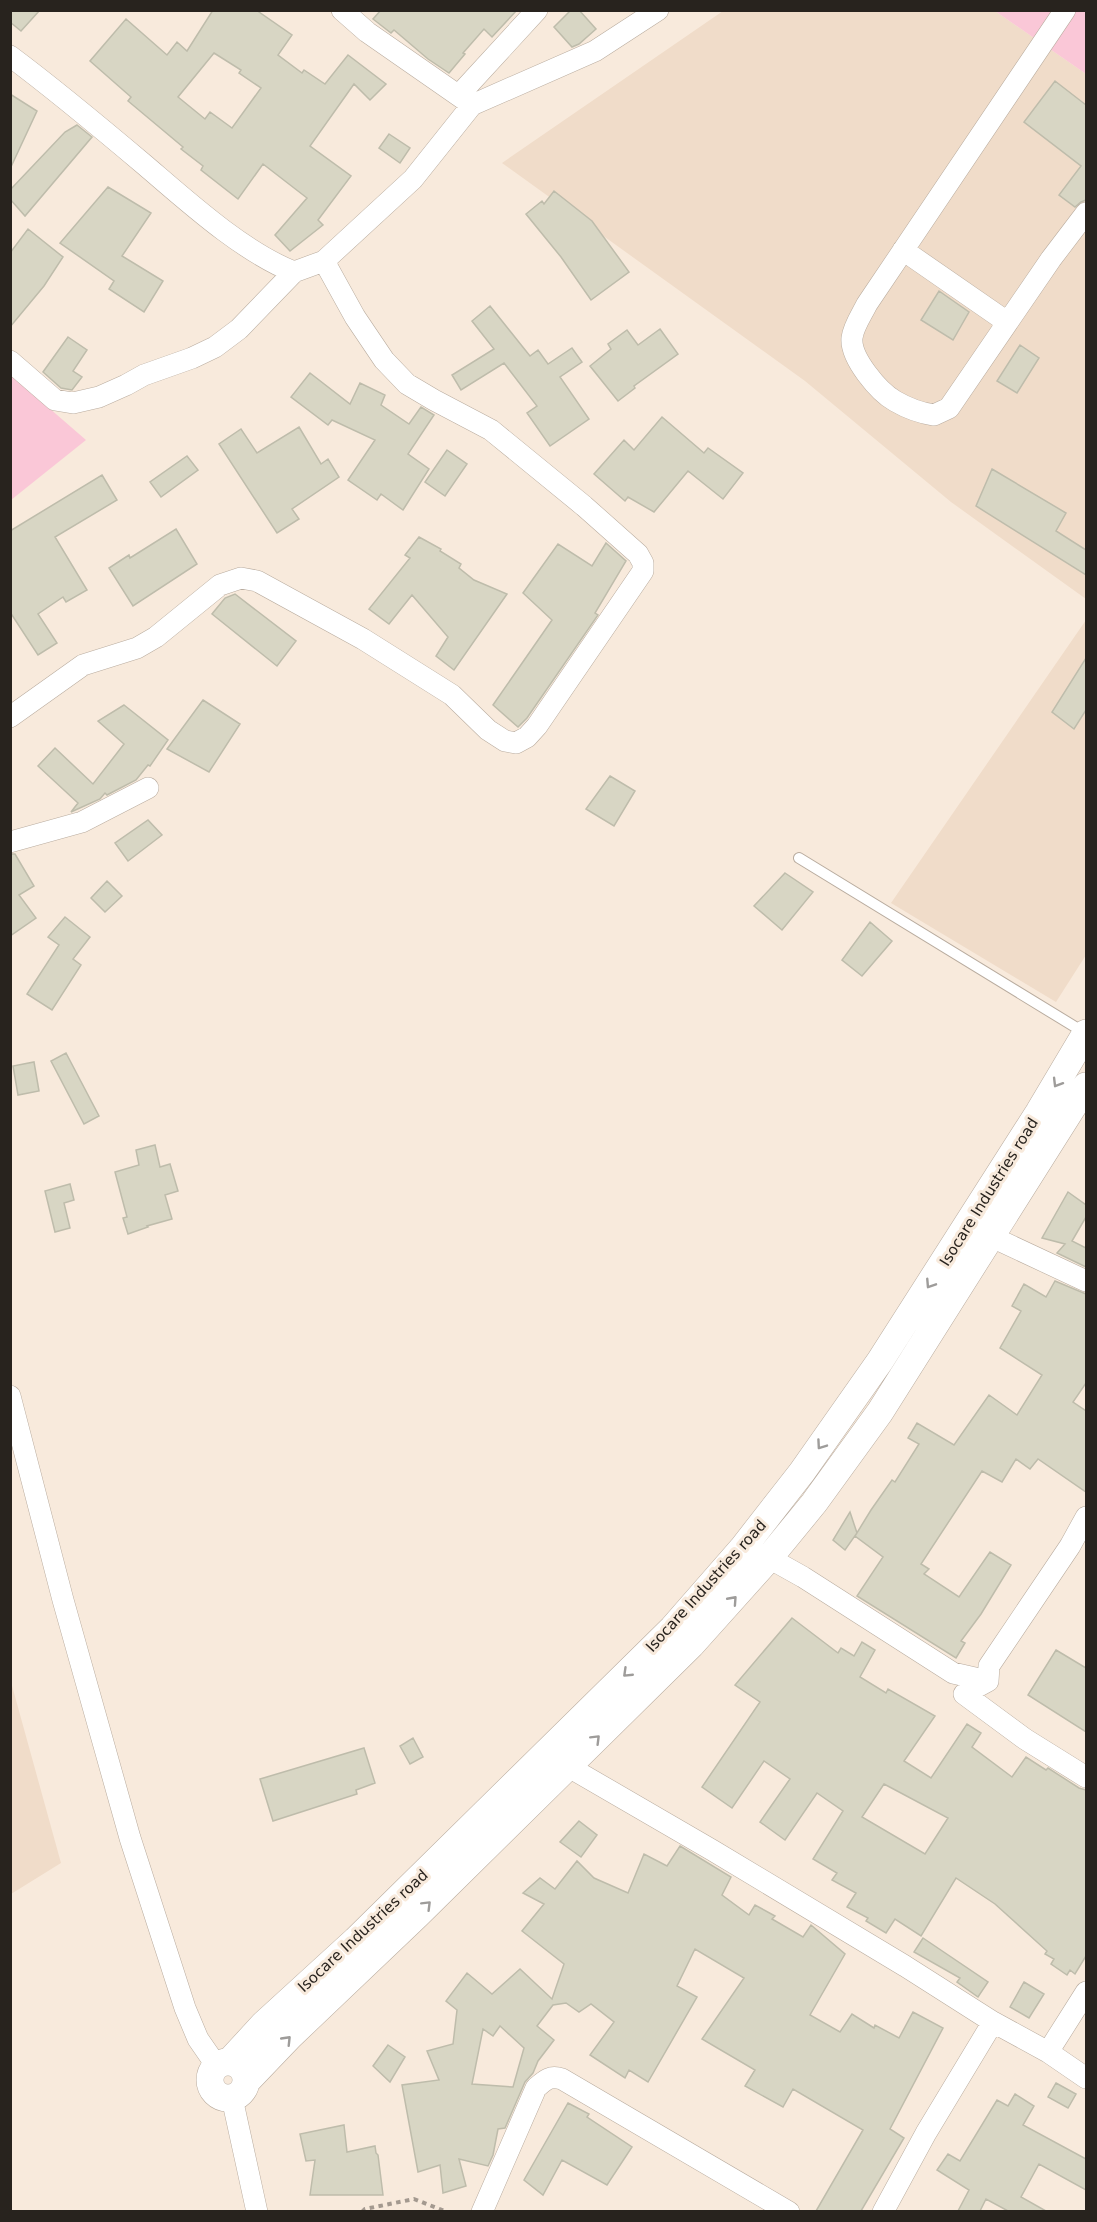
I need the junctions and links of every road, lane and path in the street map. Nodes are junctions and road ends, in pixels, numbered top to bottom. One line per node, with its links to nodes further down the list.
1 (342, 10): 6 (street)
2 (537, 10): 6 (street)
3 (658, 10): 6 (street)
4 (1065, 10): 8 (street)
5 (10, 56): 10 (street)
6 (466, 100): 9 (street)
7 (1086, 213): 11 (street)
8 (903, 250): 11 (street); 11 (street)
9 (324, 261): 10 (street); 13 (street)
10 (294, 272): 12 (street)
11 (1007, 322)
12 (10, 361)
13 (10, 717)
14 (148, 788): 15 (street)
15 (10, 842)
16 (799, 858): 17 (lane)
17 (1086, 1034): 30 (street, Isocare Industries road, one-way to 30)
18 (1086, 1086): 19 (street, Isocare Industries road)
19 (992, 1237): 20 (street); 23 (street, Isocare Industries road)
20 (1086, 1281)
21 (10, 1396): 30 (street)
22 (1086, 1517): 24 (street)
23 (769, 1558): 24 (street); 25 (street, Isocare Industries road, one-way to 23)
24 (988, 1681): 26 (street)
25 (568, 1767): 28 (street); 30 (street, Isocare Industries road, one-way to 25)
26 (1086, 1777)
27 (1086, 1992): 29 (street)
28 (993, 2022): 29 (street); 37 (street)
29 (1048, 2052): 31 (street)
30 (231, 2077): 32 (street)
31 (1086, 2078)
32 (257, 2211)
33 (362, 2211): 34 (path)
34 (447, 2211)
35 (482, 2211): 36 (street)
36 (789, 2211)
37 (882, 2211)

